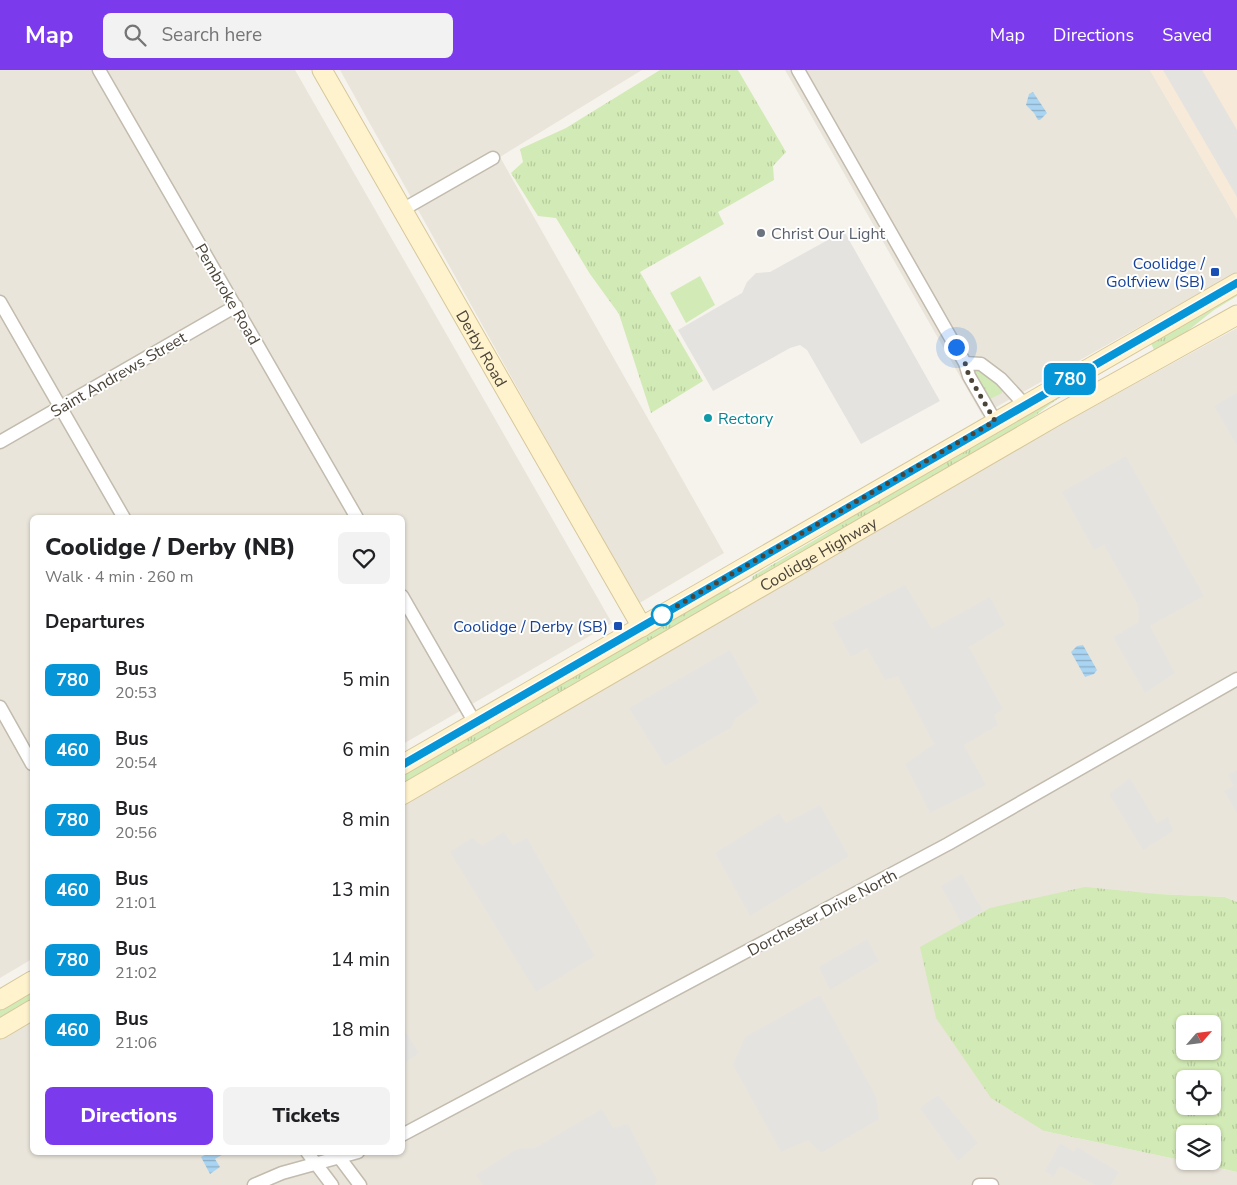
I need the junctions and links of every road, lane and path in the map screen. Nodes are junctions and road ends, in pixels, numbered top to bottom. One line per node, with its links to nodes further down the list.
1 (100, 70): 8 (street, Pembroke Road)
2 (322, 70): 5 (main road, Derby Road)
3 (798, 70): 11 (street)
4 (493, 158): 5 (street)
5 (402, 210): 22 (main road, Derby Road)
6 (1237, 283): 10 (main road, Coolidge Highway)
7 (0, 302): 14 (street)
8 (236, 306): 14 (street, Saint Andrews Street); 18 (street, Pembroke Road)
9 (1237, 315): 12 (main road, Coolidge Highway)
10 (1134, 342): 12 (main road); 13 (main road, Coolidge Highway)
11 (965, 363): 13 (street); 15 (street)
12 (1135, 371): 20 (main road, Coolidge Highway)
13 (1024, 404): 15 (main road, Coolidge Highway)
14 (61, 407): 16 (street, Saint Andrews Street); 17 (street)
15 (995, 421): 19 (main road, Coolidge Highway)
16 (0, 442)
17 (122, 515)
18 (355, 515)
19 (742, 568): 20 (main road); 22 (main road, Coolidge Highway)
20 (748, 594): 28 (main road, Coolidge Highway)
21 (405, 601): 25 (street)
22 (642, 627): 25 (main road, Coolidge Highway)
23 (1237, 679): 33 (street, Dorchester Drive North)
24 (0, 707): 26 (street)
25 (475, 723): 27 (main road, Coolidge Highway)
26 (30, 760)
27 (405, 763)
28 (405, 793)
29 (30, 982): 30 (main road)
30 (0, 1000)
31 (30, 1011): 32 (main road)
32 (0, 1030)
33 (405, 1133)
34 (309, 1155): 36 (street)
35 (338, 1156): 36 (street); 39 (street)
36 (317, 1165): 37 (street); 38 (street)
37 (254, 1185)
38 (332, 1185)
39 (360, 1185)
40 (979, 1185): 41 (street)
41 (992, 1185)

